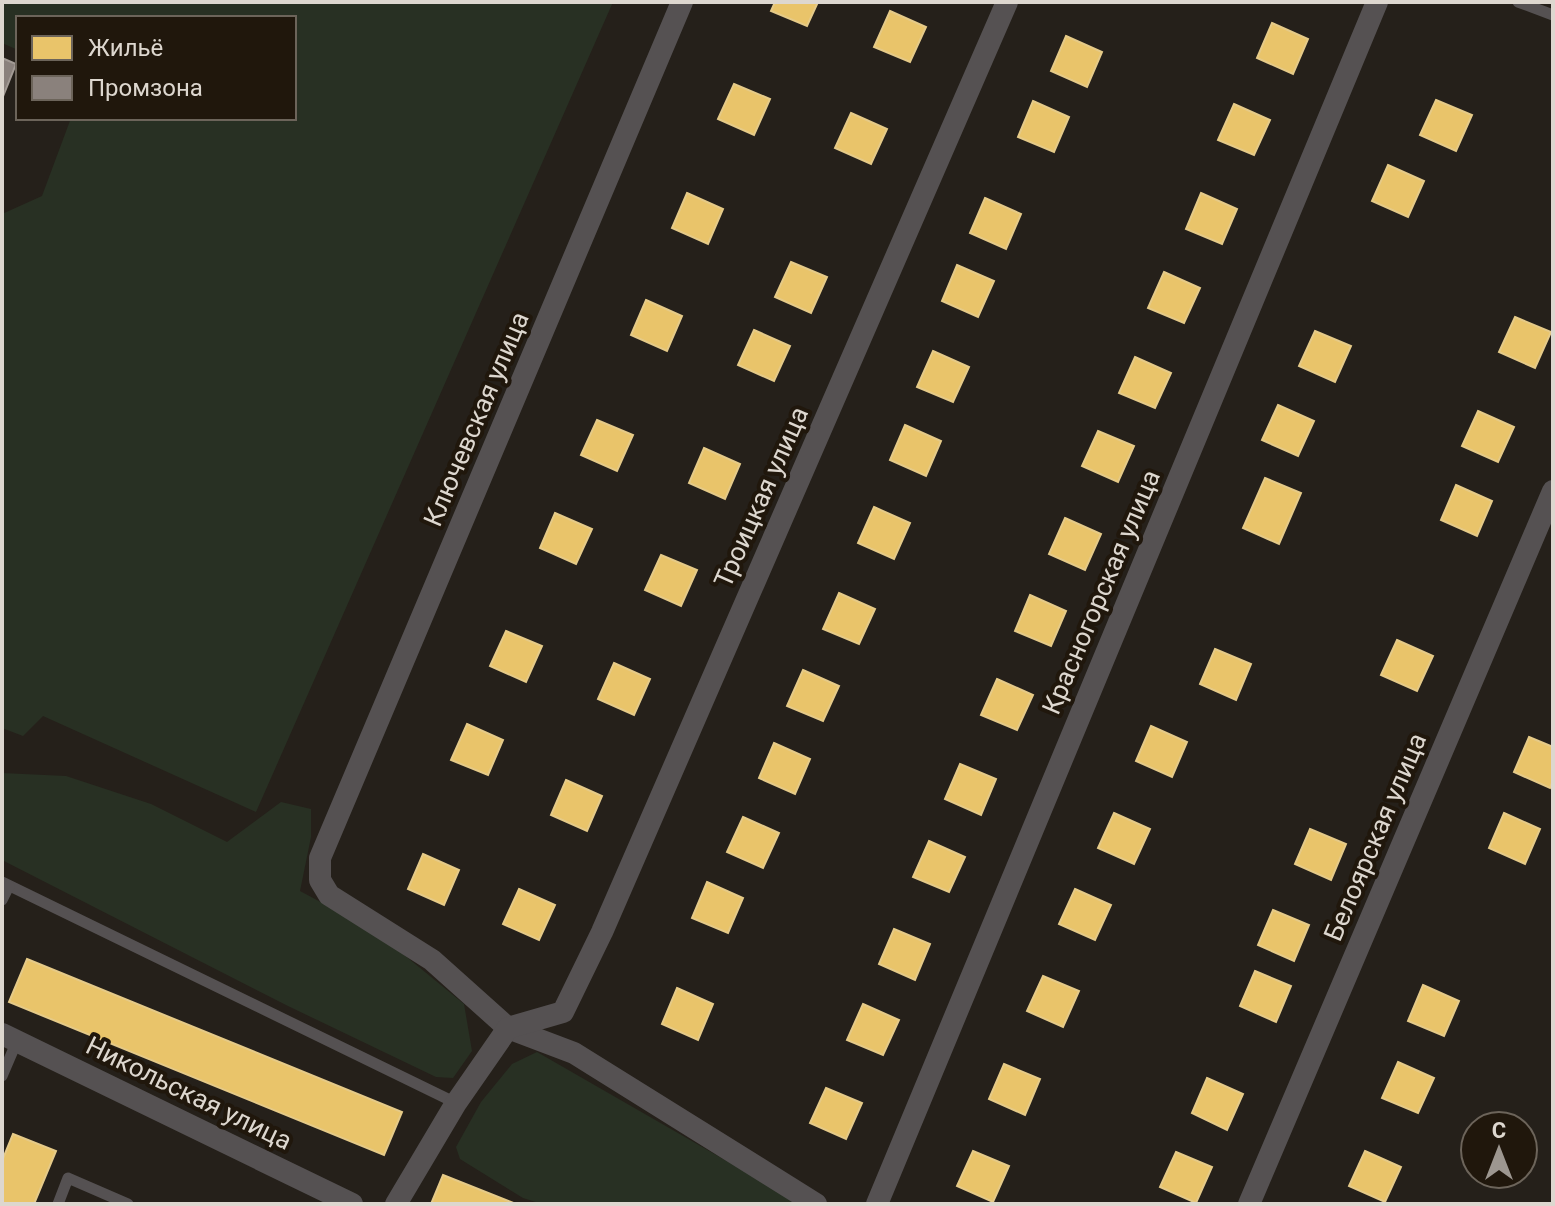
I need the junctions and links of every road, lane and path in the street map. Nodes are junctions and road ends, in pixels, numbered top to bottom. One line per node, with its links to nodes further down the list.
1 (682, 2): 9 (street, Ключевская улица)
2 (1007, 2): 9 (street, Троицкая улица)
3 (1377, 2): 18 (street, Красногорская улица)
4 (1518, 2): 5 (lane)
5 (1553, 15)
6 (1553, 491): 19 (street, Белоярская улица)
7 (5, 884): 8 (lane); 12 (lane)
8 (2, 900)
9 (508, 1028): 12 (street); 17 (street)
10 (10, 1037): 11 (lane); 15 (street, Никольская улица)
11 (2, 1076)
12 (456, 1103): 16 (street)
13 (58, 1204): 14 (lane)
14 (128, 1204)
15 (352, 1204)
16 (396, 1204)
17 (816, 1204)
18 (877, 1204)
19 (1249, 1204)

